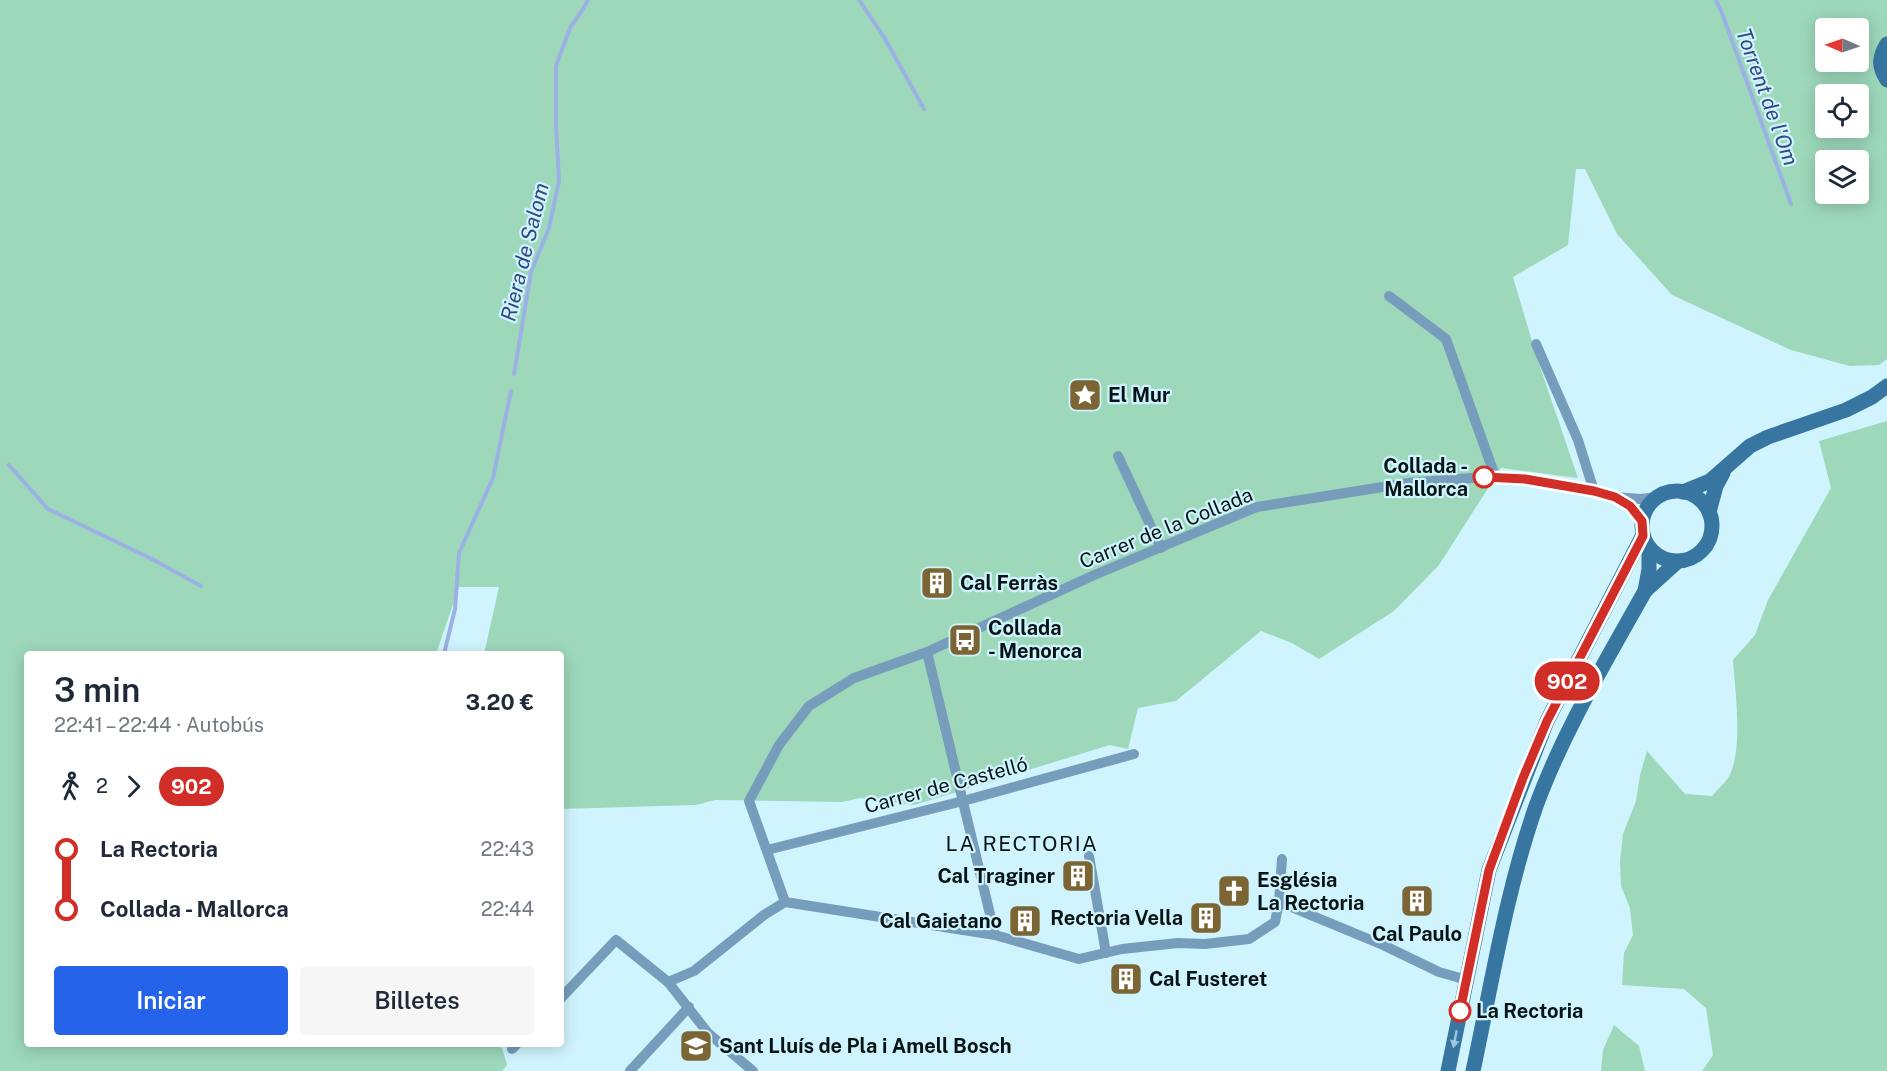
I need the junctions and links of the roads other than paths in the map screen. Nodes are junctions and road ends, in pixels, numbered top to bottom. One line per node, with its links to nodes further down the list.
1 (1887, 44): 2 (main road)
2 (1887, 80)
3 (1389, 296): 8 (street)
4 (1536, 344): 9 (street)
5 (1887, 386): 7 (main road)
6 (1118, 456): 15 (street)
7 (1725, 469): 10 (main road); 13 (main road)
8 (1495, 476): 9 (street, Carrer de la Collada); 15 (street, Carrer de la Collada)
9 (1594, 491): 11 (street, Carrer de la Collada)
10 (1683, 492): 12 (main road); 13 (main road)
11 (1615, 497): 12 (street); 14 (street)
12 (1658, 497): 14 (main road)
13 (1709, 512): 16 (main road)
14 (1645, 535): 16 (main road); 17 (main road); 28 (main road)
15 (1161, 548): 18 (street, Carrer de la Collada)
16 (1677, 562): 17 (main road)
17 (1645, 591): 35 (main road)
18 (927, 652): 20 (street); 21 (street, Carrer de la Collada)
19 (1134, 754): 20 (street, Carrer de Castelló)
20 (963, 801): 21 (street, Carrer de Castelló); 26 (street)
21 (767, 850): 24 (street, Carrer de la Collada)
22 (1089, 856): 27 (street)
23 (1282, 859): 25 (street)
24 (785, 902): 26 (street); 29 (street)
25 (1279, 902): 27 (street); 28 (street)
26 (995, 935): 27 (street)
27 (1106, 953)
28 (1467, 980): 34 (main road, one-way to 34)
29 (668, 982): 30 (street); 31 (street)
30 (564, 995)
31 (689, 1007): 32 (street); 33 (street)
32 (630, 1071)
33 (753, 1071)
34 (1448, 1071)
35 (1473, 1071)

